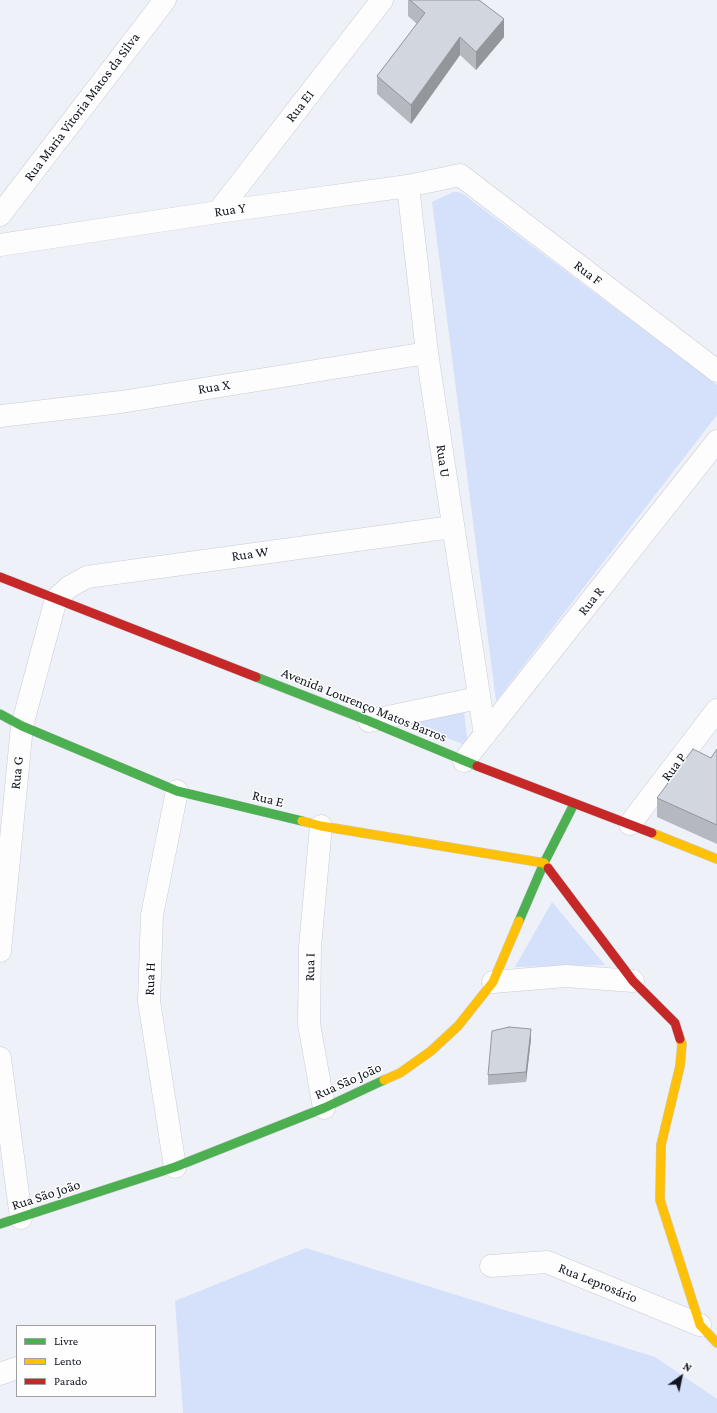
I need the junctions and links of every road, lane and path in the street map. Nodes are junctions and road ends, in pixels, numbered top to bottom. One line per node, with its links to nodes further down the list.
1 (164, 0): 6 (street, Rua Maria Vitoria Matos da Silva)
2 (382, 0): 5 (street, Rua E1)
3 (460, 176): 4 (street, Rua Y); 9 (street, Rua F)
4 (408, 186): 5 (street, Rua Y); 8 (street, Rua U)
5 (218, 212): 7 (street, Rua Y)
6 (0, 215)
7 (0, 245)
8 (427, 353): 10 (street, Rua X); 12 (street, Rua U)
9 (717, 371)
10 (0, 416)
11 (717, 441): 20 (street, Rua R)
12 (452, 527): 14 (street, Rua W); 15 (street, Rua U)
13 (0, 577): 14 (street, Avenida Lourenço Matos Barros)
14 (56, 599): 18 (street, Avenida Lourenço Matos Barros); 19 (street, Rua G)
15 (478, 698): 18 (street); 20 (street, Rua U)
16 (717, 710): 24 (street, Rua P)
17 (0, 714): 19 (street, Rua E)
18 (369, 721): 21 (street, Avenida Lourenço Matos Barros)
19 (22, 726): 22 (street, Rua E); 28 (street, Rua G)
20 (485, 735): 21 (street, Rua R)
21 (464, 761): 23 (street, Avenida Lourenço Matos Barros)
22 (177, 791): 25 (street, Rua E); 33 (street, Rua H)
23 (574, 804): 24 (street, Avenida Lourenço Matos Barros); 27 (street, Rua São João)
24 (630, 824): 26 (street, Avenida Lourenço Matos Barros)
25 (321, 826): 27 (street, Rua E); 32 (street, Rua I)
26 (717, 859)
27 (544, 863): 29 (street); 30 (street, Rua São João)
28 (0, 951)
29 (633, 981): 30 (street); 37 (street)
30 (493, 982): 32 (street, Rua São João)
31 (0, 1058): 34 (street)
32 (324, 1108): 33 (street, Rua São João)
33 (175, 1167): 34 (street, Rua São João)
34 (21, 1218): 35 (street, Rua São João)
35 (0, 1224)
36 (491, 1266): 37 (street, Rua Leprosário)
37 (700, 1325): 38 (street)
38 (717, 1344)
39 (16, 1368): 40 (street)
40 (0, 1374)

